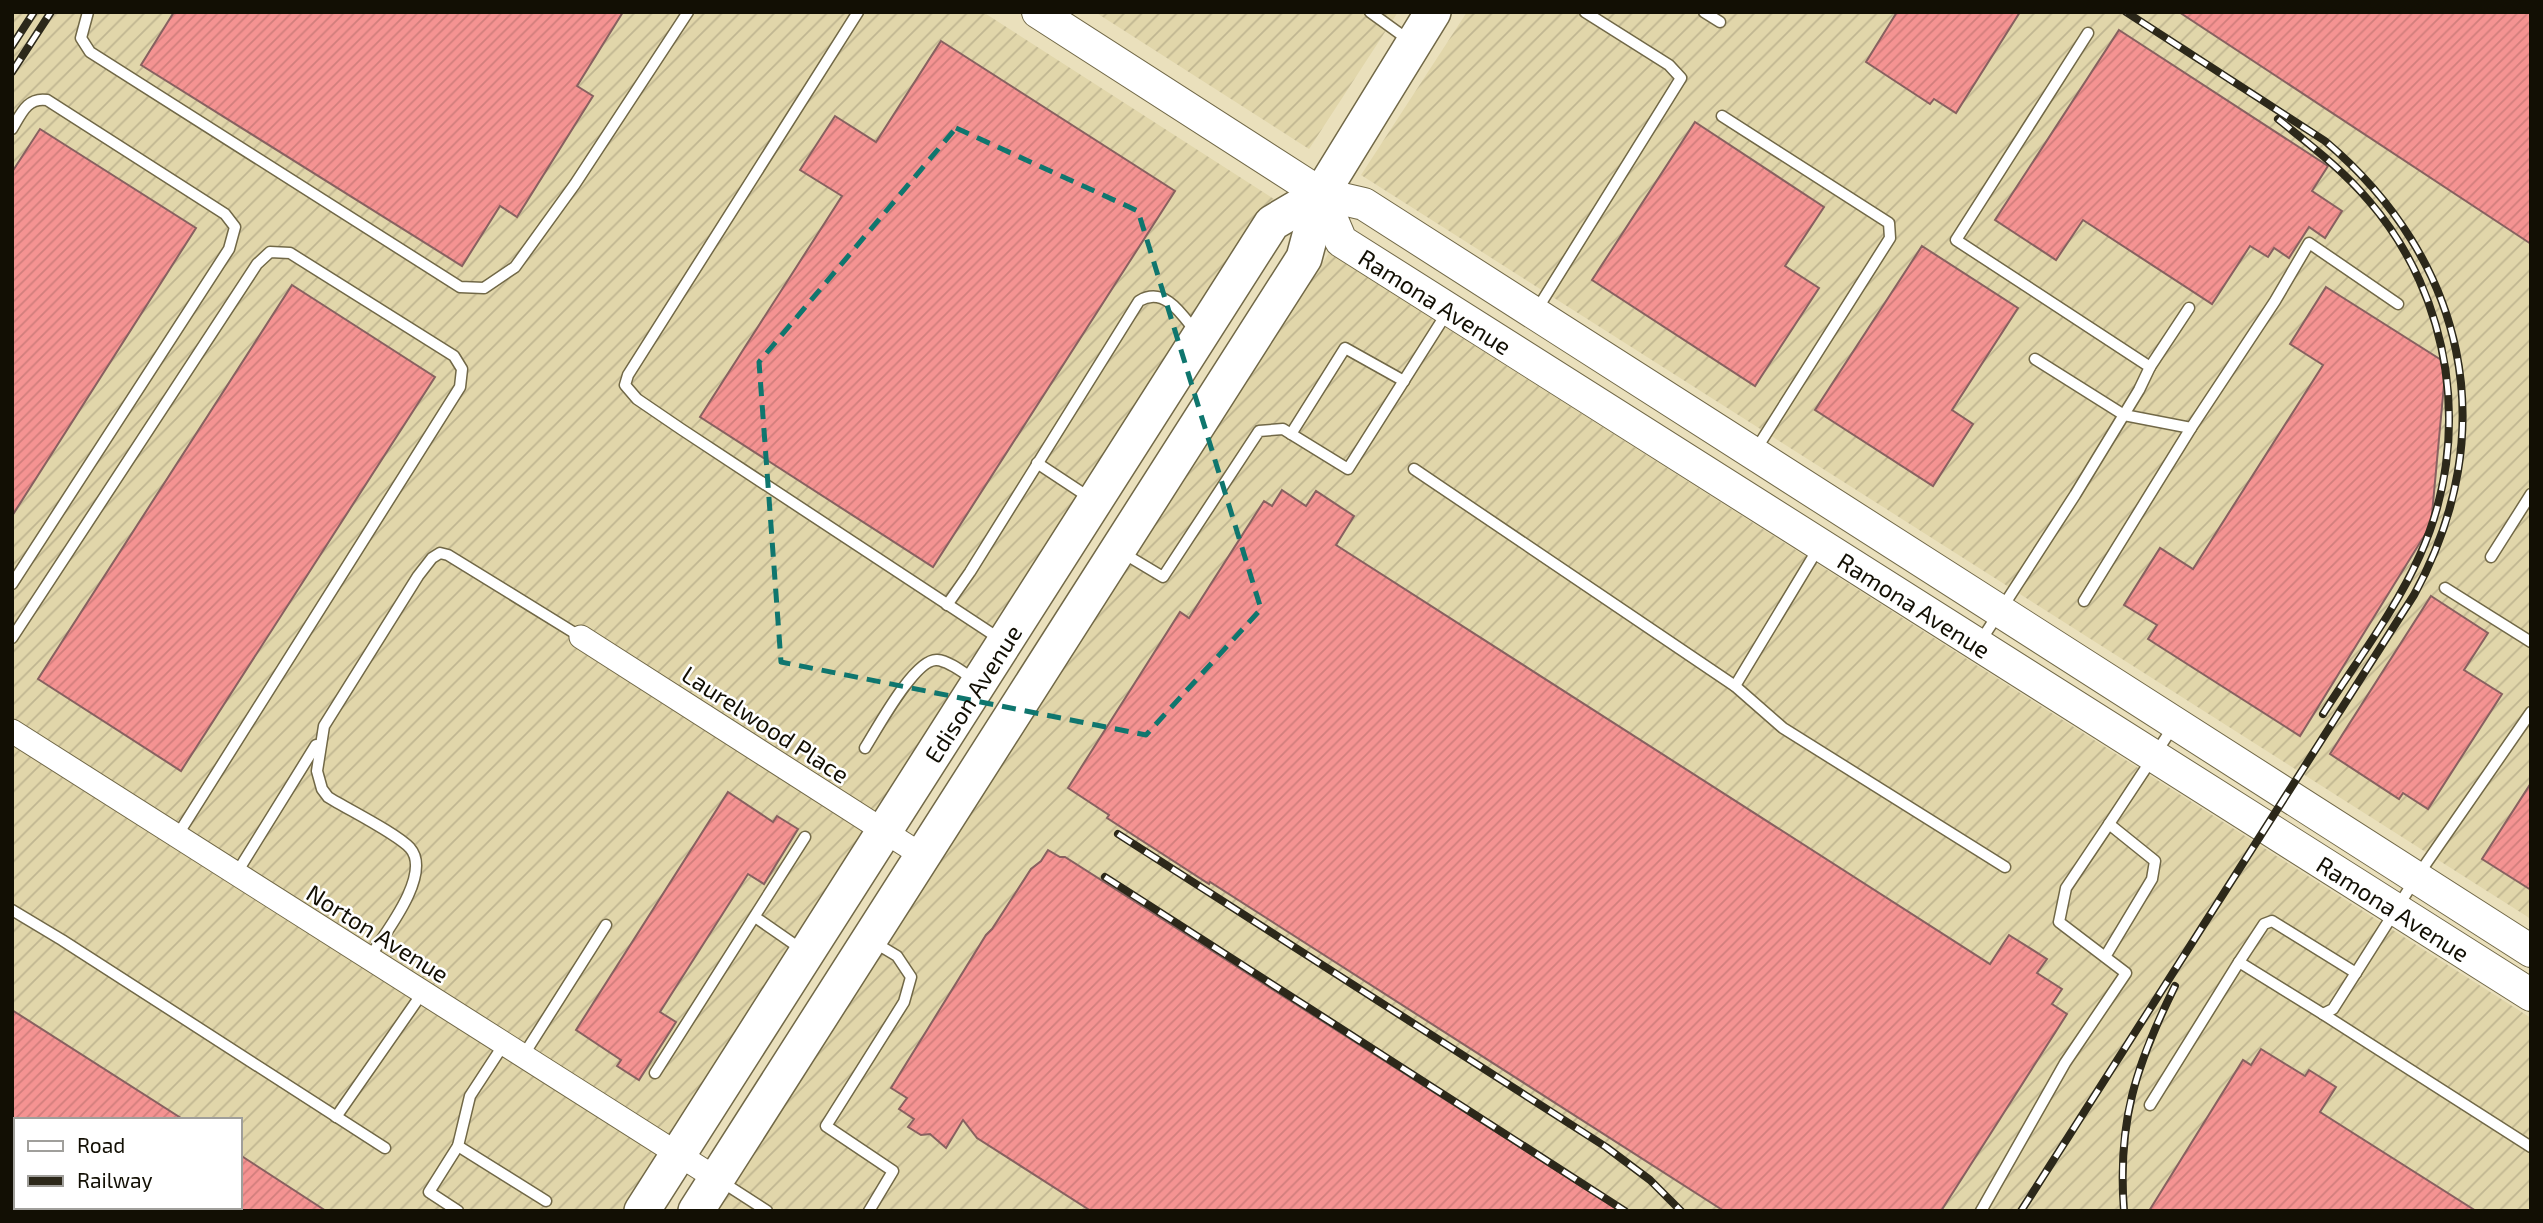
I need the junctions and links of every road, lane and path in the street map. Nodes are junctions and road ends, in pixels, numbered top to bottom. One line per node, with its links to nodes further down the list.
1 (88, 12): 2 (lane)
2 (688, 12)
3 (858, 12): 37 (lane)
4 (1038, 12): 14 (main road, Ramona Avenue)
5 (1370, 12): 11 (lane)
6 (1433, 12): 11 (main road, Edison Avenue)
7 (1585, 12): 18 (lane)
8 (1704, 12): 9 (lane)
9 (1720, 22)
10 (2088, 33): 21 (lane)
11 (1414, 44): 14 (main road, Edison Avenue)
12 (1722, 116): 26 (lane)
13 (12, 129): 34 (lane)
14 (1321, 194): 17 (main road, Ramona Avenue); 18 (main road, Ramona Avenue); 19 (main road, Edison Avenue); 32 (main road, Edison Avenue)
15 (2398, 304): 24 (lane)
16 (2189, 308): 21 (lane)
17 (1449, 309): 22 (lane); 31 (main road, Ramona Avenue)
18 (1535, 313): 26 (main road, Ramona Avenue)
19 (1199, 336): 27 (lane); 30 (main road, Edison Avenue)
20 (2035, 359): 23 (lane)
21 (2150, 367): 23 (lane)
22 (1404, 381): 25 (lane); 25 (lane)
23 (2124, 415): 24 (lane); 38 (lane)
24 (2191, 428): 36 (lane)
25 (1291, 434): 32 (lane)
26 (1753, 453): 38 (main road, Ramona Avenue)
27 (1037, 463): 30 (lane); 37 (lane)
28 (1415, 469): 46 (lane)
29 (2531, 494): 33 (lane)
30 (1094, 501): 41 (main road, Edison Avenue); 44 (main road)
31 (1820, 544): 43 (main road, Ramona Avenue); 46 (lane)
32 (1117, 550): 44 (main road, Edison Avenue)
33 (2491, 557)
34 (12, 584)
35 (2445, 588): 42 (lane)
36 (2084, 601)
37 (947, 605): 41 (lane)
38 (2001, 612): 43 (lane); 48 (main road, Ramona Avenue)
39 (580, 637): 50 (lane); 54 (street, Laurelwood Place)
40 (12, 638): 55 (lane)
41 (1005, 642): 45 (main road, Edison Avenue)
42 (2531, 642)
43 (1978, 645): 52 (main road, Ramona Avenue)
44 (1049, 656): 57 (main road, Edison Avenue)
45 (979, 682): 51 (lane); 54 (main road, Edison Avenue)
46 (1735, 686): 58 (lane)
47 (2531, 712): 60 (lane)
48 (2175, 724): 52 (lane); 60 (main road, Ramona Avenue)
49 (12, 731): 55 (street, Norton Avenue)
50 (321, 738): 59 (lane); 69 (lane)
51 (865, 748)
52 (2154, 757): 53 (lane); 62 (main road, Ramona Avenue)
53 (2109, 824): 68 (lane); 68 (lane)
54 (884, 831): 57 (street, Laurelwood Place); 67 (main road, Edison Avenue)
55 (177, 836): 59 (street, Norton Avenue)
56 (805, 837): 63 (lane)
57 (923, 856): 65 (main road, Edison Avenue)
58 (2005, 867)
59 (236, 874): 69 (street, Norton Avenue)
60 (2416, 878): 62 (lane); 66 (main road, Ramona Avenue)
61 (12, 910): 78 (lane)
62 (2396, 910): 71 (lane); 73 (main road, Ramona Avenue)
63 (755, 917): 67 (lane); 76 (lane)
64 (606, 925): 75 (lane)
65 (869, 939): 83 (main road, Edison Avenue); 89 (lane)
66 (2531, 951)
67 (806, 953): 82 (main road, Edison Avenue)
68 (2105, 957): 90 (lane)
69 (369, 958): 72 (street, Norton Avenue)
70 (2239, 962): 71 (lane); 74 (lane); 77 (lane)
71 (2356, 972): 74 (lane)
72 (423, 992): 75 (street, Norton Avenue); 78 (lane)
73 (2531, 995)
74 (2323, 1014): 80 (lane)
75 (514, 1050): 79 (lane); 82 (street, Norton Avenue)
76 (655, 1073)
77 (2150, 1105)
78 (336, 1117): 81 (lane)
79 (458, 1146): 84 (lane); 85 (lane)
80 (2531, 1147)
81 (385, 1148)
82 (678, 1154): 83 (street, Norton Avenue); 86 (main road, Edison Avenue)
83 (717, 1179): 87 (main road, Edison Avenue); 88 (lane)
84 (546, 1201)
85 (458, 1211)
86 (642, 1211)
87 (696, 1211)
88 (767, 1211)
89 (869, 1211)
90 (1981, 1211)

